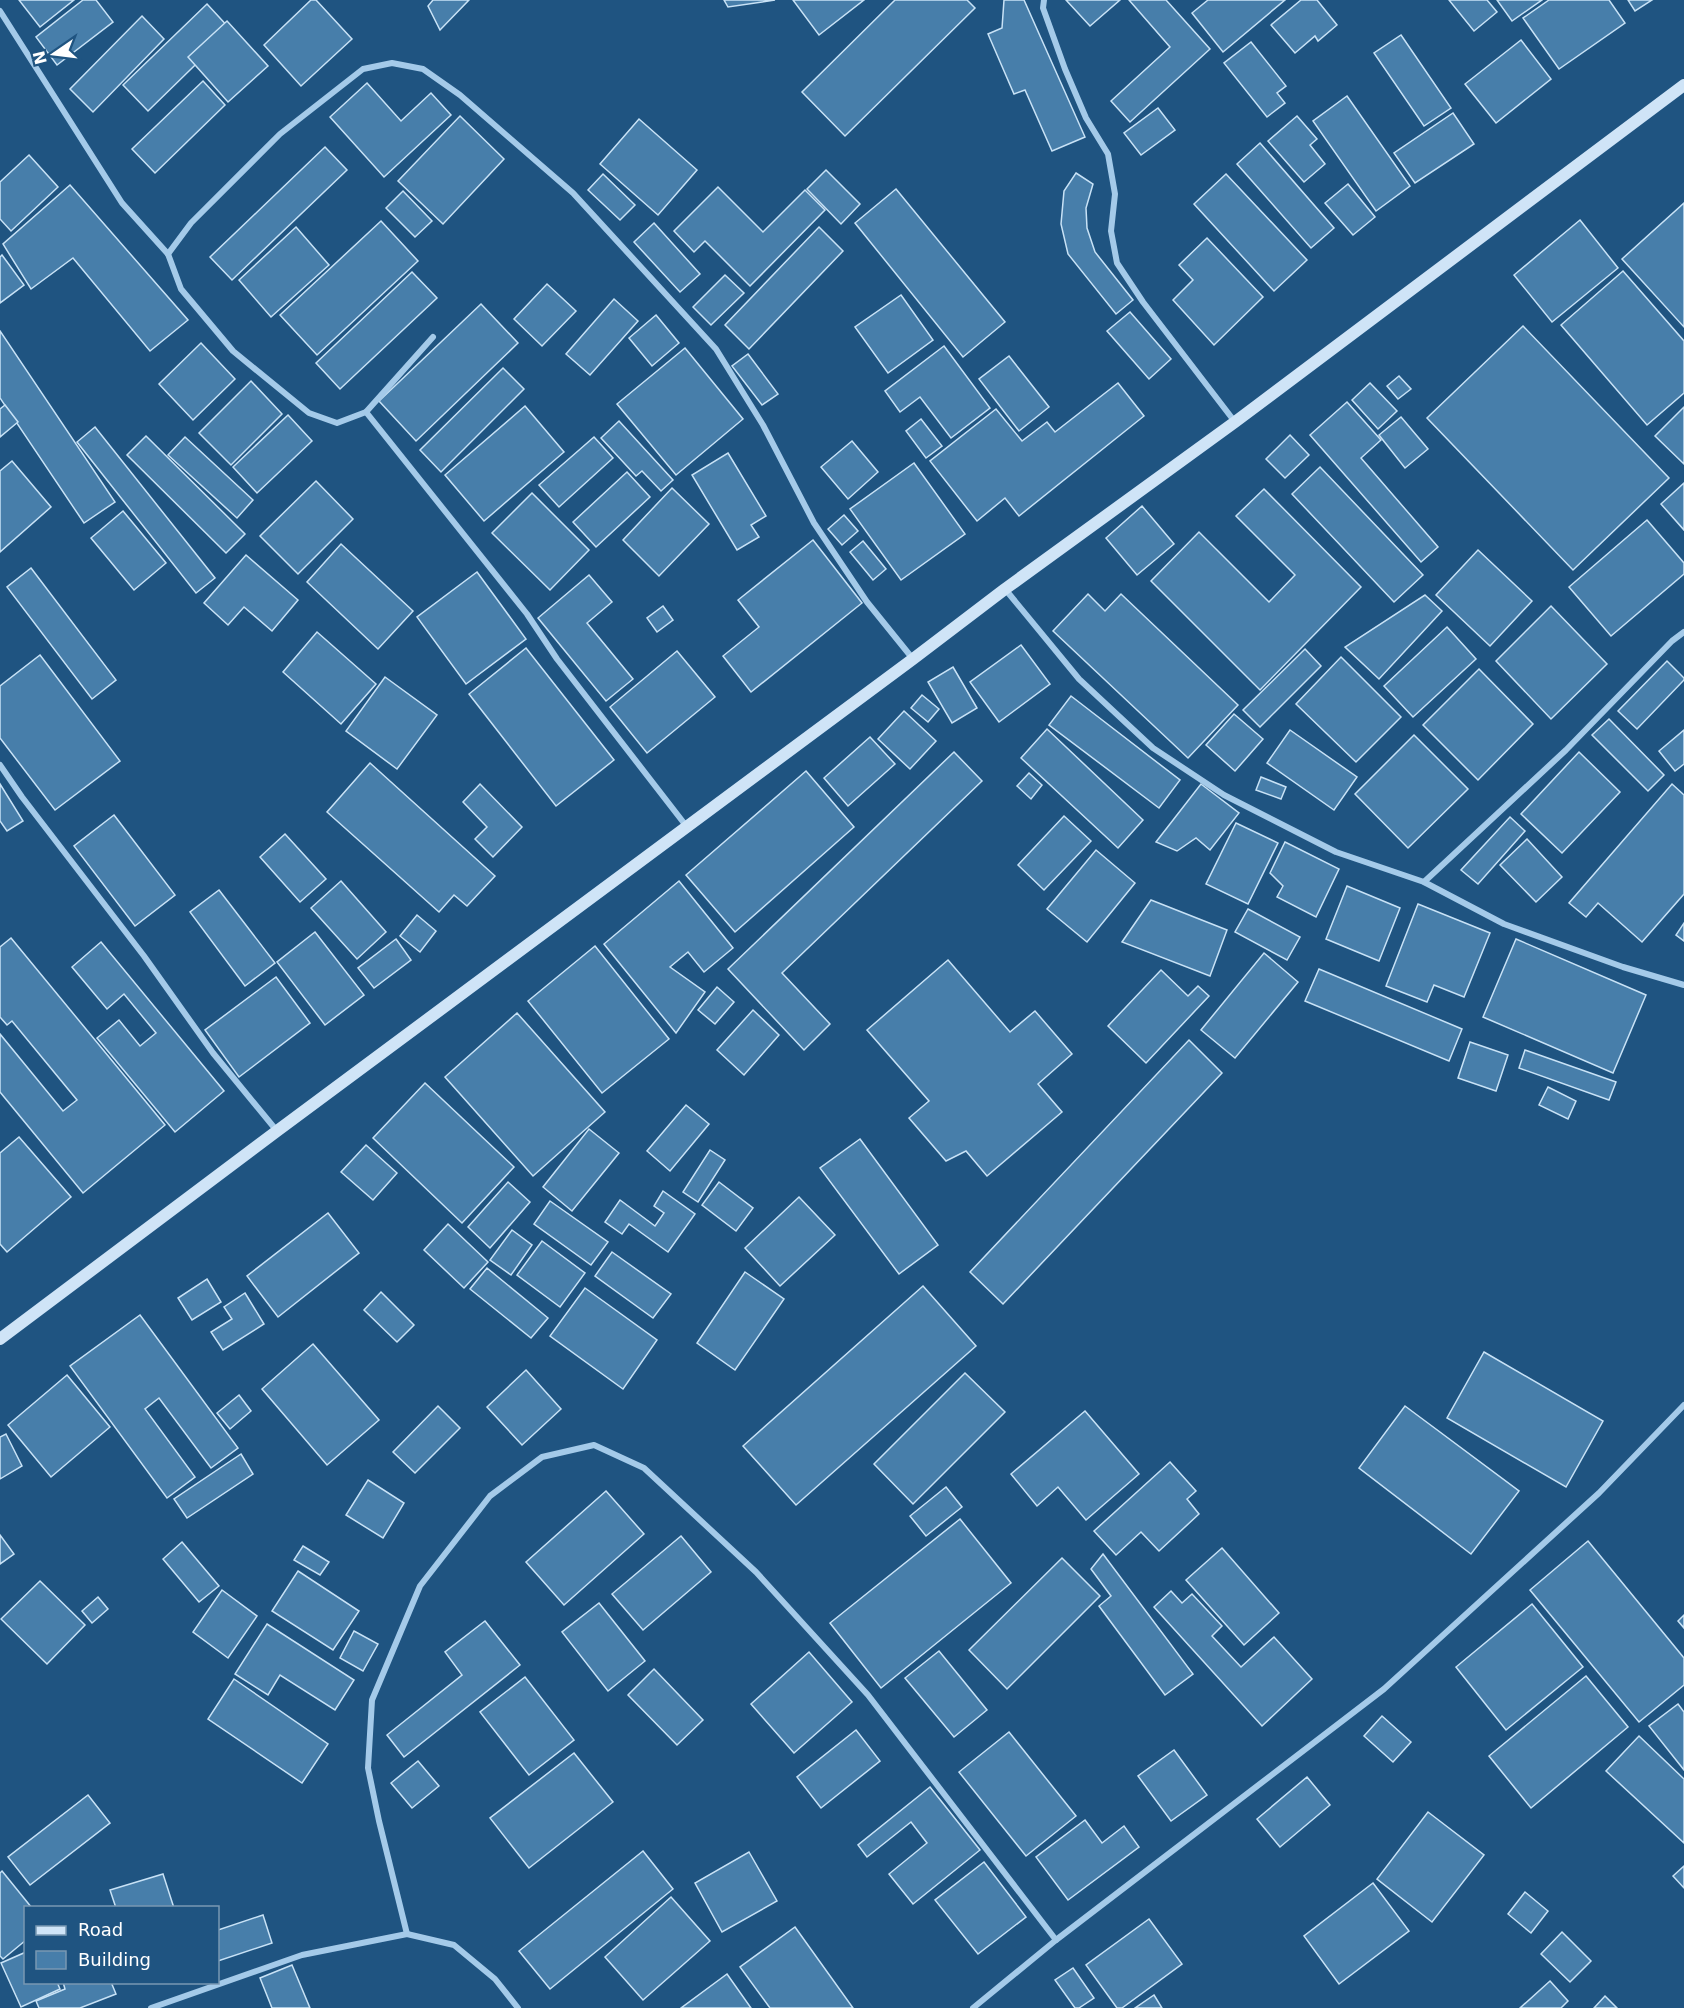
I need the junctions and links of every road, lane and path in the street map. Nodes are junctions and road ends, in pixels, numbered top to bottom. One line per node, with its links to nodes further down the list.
1 (1044, 0): 7 (street)
2 (0, 11): 4 (street)
3 (1684, 86): 7 (main road)
4 (168, 254): 6 (street); 10 (street)
5 (434, 337): 6 (street)
6 (366, 412): 12 (street)
7 (1235, 422): 8 (main road)
8 (1005, 589): 10 (main road); 13 (street)
9 (1684, 632): 13 (street)
10 (913, 659): 12 (main road)
11 (0, 765): 15 (street)
12 (687, 828): 15 (main road)
13 (1424, 882): 14 (street)
14 (1684, 985)
15 (277, 1131): 16 (main road)
16 (0, 1339)
17 (1684, 1405): 19 (street)
18 (407, 1934): 19 (street); 20 (street); 21 (street)
19 (1056, 1941): 22 (street)
20 (151, 2008)
21 (518, 2008)
22 (974, 2008)

